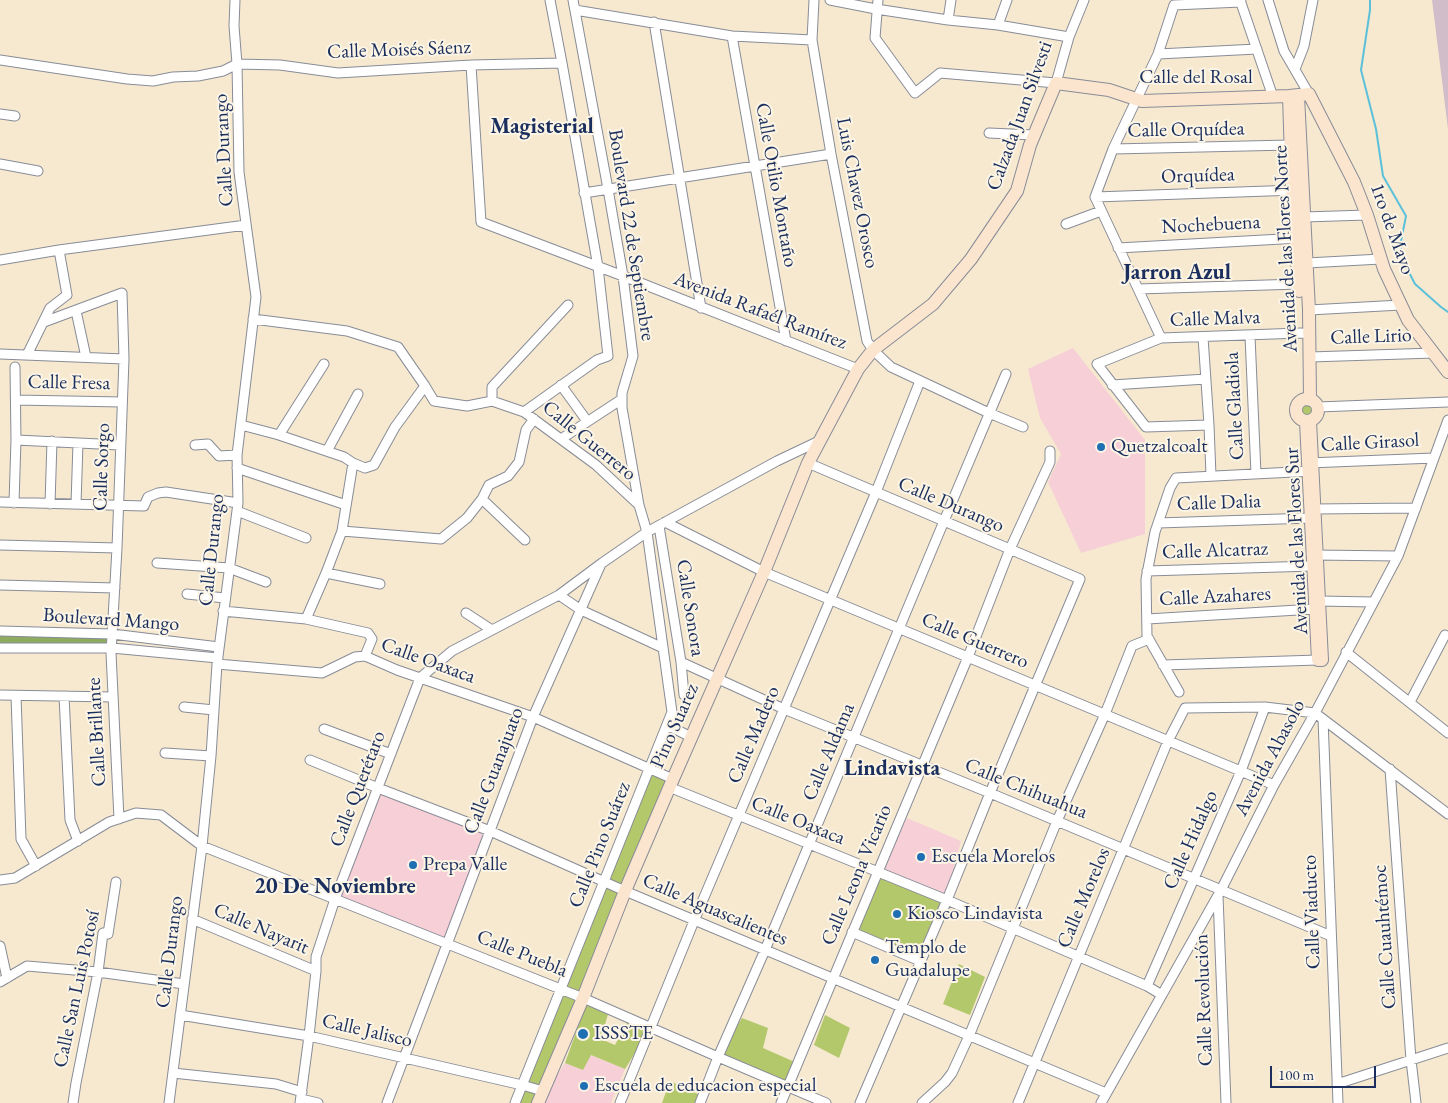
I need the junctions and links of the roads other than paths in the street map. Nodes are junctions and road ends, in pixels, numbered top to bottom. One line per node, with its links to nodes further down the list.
1 (235, 0): 24 (street, Calle Durango)
2 (550, 0): 23 (street, Boulevard 22 de Septiembre)
3 (573, 0): 13 (street, Boulevard 22 de Septiembre)
4 (814, 0): 19 (street, Luis Chavez Orosco)
5 (830, 0): 12 (street)
6 (951, 0): 14 (street)
7 (1007, 0): 16 (street)
8 (1084, 0): 18 (street, Calzada Juan Silvesti)
9 (1268, 0): 26 (street, Avenida de las Flores Norte)
10 (1312, 0): 26 (street)
11 (1240, 1): 20 (street); 21 (street)
12 (877, 4): 14 (street); 27 (street)
13 (575, 10): 15 (street); 42 (street, Boulevard 22 de Septiembre)
14 (948, 20): 16 (street)
15 (654, 22): 17 (street); 41 (street)
16 (998, 25): 18 (street)
17 (732, 36): 19 (street); 39 (street, Calle Otilio Montaño)
18 (1069, 37): 27 (street, Calzada Juan Silvesti)
19 (812, 40): 37 (street, Luis Chavez Orosco)
20 (1257, 49): 21 (street); 29 (street)
21 (1158, 54): 30 (street)
22 (0, 60): 24 (street)
23 (562, 63): 25 (street, Calle Moisés Sáenz); 44 (street, Boulevard 22 de Septiembre)
24 (237, 64): 25 (street, Calle Moisés Sáenz); 49 (street, Calle Durango)
25 (471, 64): 57 (street, Avenida Rafaél Ramírez)
26 (1296, 69): 28 (street, Avenida de las Flores Norte)
27 (1056, 83): 30 (street, Calle del Rosal); 34 (street, Calzada Juan Silvesti)
28 (1299, 95): 29 (street, Calle del Rosal); 35 (street, Avenida de las Flores Norte); 43 (street, Avenida de las Flores Norte); 47 (street, 1ro de Mayo)
29 (1273, 97): 30 (street, Calle del Rosal)
30 (1136, 99): 36 (street)
31 (0, 114): 32 (street)
32 (14, 116)
33 (989, 133): 34 (street)
34 (1034, 135): 73 (street, Calzada Juan Silvesti)
35 (1290, 145): 36 (street, Calle Orquídea); 43 (street, Avenida de las Flores Norte)
36 (1114, 149): 45 (street)
37 (831, 154): 39 (street); 73 (street, Luis Chavez Orosco)
38 (0, 164): 40 (street)
39 (755, 166): 41 (street); 72 (street, Calle Otilio Montaño)
40 (38, 171)
41 (680, 178): 42 (street); 63 (street)
42 (608, 188): 44 (street); 58 (street, Boulevard 22 de Septiembre)
43 (1297, 190): 45 (street, Orquídea); 48 (street, Avenida de las Flores Norte); 51 (street, Avenida de las Flores Norte)
44 (584, 193): 57 (street, Boulevard 22 de Septiembre)
45 (1095, 197): 46 (street)
46 (1101, 210): 50 (street); 52 (street)
47 (1367, 215): 48 (street); 54 (street, 1ro de Mayo)
48 (1304, 216): 51 (street, Avenida de las Flores Norte)
49 (246, 224): 53 (street); 66 (street, Calle Durango)
50 (1066, 224)
51 (1301, 239): 52 (street, Nochebuena); 56 (street, Avenida de las Flores Norte); 59 (street, Avenida de las Flores Norte)
52 (1118, 248): 60 (street)
53 (59, 250): 55 (street); 67 (street)
54 (1381, 259): 56 (street); 62 (street, 1ro de Mayo)
55 (0, 260)
56 (1307, 263): 64 (street, Avenida de las Flores Norte)
57 (598, 267): 58 (street, Avenida Rafaél Ramírez); 87 (street, Boulevard 22 de Septiembre)
58 (623, 276): 63 (street, Avenida Rafaél Ramírez); 91 (street, Boulevard 22 de Septiembre)
59 (1299, 284): 60 (street); 68 (street, Avenida de las Flores Norte)
60 (1138, 289): 71 (street)
61 (568, 305): 93 (street)
62 (1401, 305): 64 (street); 74 (street, 1ro de Mayo)
63 (701, 308): 72 (street, Avenida Rafaél Ramírez)
64 (1309, 310): 68 (street, Avenida de las Flores Norte)
65 (76, 311): 67 (street); 78 (street); 79 (street, Calle Sorgo)
66 (253, 319): 89 (street); 104 (street, Calle Durango)
67 (44, 322): 76 (street)
68 (1305, 333): 69 (street, Calle Malva); 77 (street, Avenida de las Flores Norte); 98 (street, Avenida de las Flores Norte)
69 (1250, 336): 70 (street, Calle Malva); 123 (street, Calle Gladiola)
70 (1203, 337): 71 (street, Calle Malva); 85 (street)
71 (1161, 338): 88 (street, Calle Malva)
72 (786, 341): 82 (street, Avenida Rafaél Ramírez)
73 (873, 350): 82 (street, Calzada Juan Silvesti); 86 (street)
74 (1434, 353): 77 (street, Calle Lirio); 83 (street, 1ro de Mayo)
75 (0, 354): 76 (street)
76 (28, 355): 78 (street)
77 (1310, 356): 98 (street, Avenida de las Flores Norte)
78 (86, 357): 79 (street)
79 (124, 359): 94 (street, Calle Sorgo)
80 (324, 364): 107 (street)
81 (15, 367): 92 (street)
82 (858, 368): 111 (street, Pino Suarez)
83 (1448, 372)
84 (1006, 374): 100 (street, Calle Aldama)
85 (1206, 379): 88 (street); 105 (street)
86 (920, 381): 100 (street); 125 (street, Calle Madero)
87 (561, 385): 99 (street); 103 (street)
88 (1112, 385): 105 (street)
89 (425, 386): 93 (street); 119 (street)
90 (358, 394): 115 (street)
91 (622, 398): 103 (street); 133 (street, Boulevard 22 de Septiembre)
92 (16, 400): 94 (street, Calle Fresa); 109 (street)
93 (492, 401): 99 (street, Calle Guerrero)
94 (122, 402): 113 (street, Calle Sorgo)
95 (1448, 402): 96 (street)
96 (1391, 406): 97 (street); 98 (street)
97 (1448, 407)
98 (1311, 410): 121 (street, Avenida de las Flores Sur)
99 (524, 412): 101 (street, Calle Guerrero)
100 (989, 413): 106 (street); 137 (street, Calle Aldama)
101 (534, 419): 108 (street, Calle Guerrero); 126 (street)
102 (1448, 420): 118 (street, Avenida Abasolo)
103 (587, 421): 108 (street)
104 (241, 425): 107 (street); 117 (street, Calle Durango)
105 (1209, 425): 124 (street)
106 (1023, 427)
107 (279, 435): 115 (street)
108 (562, 439): 133 (street, Calle Guerrero)
109 (16, 440): 110 (street); 128 (street)
110 (52, 441): 112 (street); 129 (street)
111 (820, 441): 120 (street, Pino Suarez); 139 (street)
112 (78, 442): 113 (street); 130 (street)
113 (120, 445): 131 (street, Calle Sorgo)
114 (196, 445): 117 (street)
115 (327, 451): 119 (street)
116 (1050, 451): 146 (street, Calle Leona Vicario)
117 (237, 455): 122 (street, Calle Durango)
118 (1434, 458): 121 (street, Calle Girasol); 135 (street, Avenida Abasolo)
119 (353, 463): 132 (street)
120 (808, 463): 125 (street, Calle Durango); 153 (street, Pino Suarez)
121 (1310, 467): 123 (street, Calle Girasol); 136 (street, Avenida de las Flores Sur)
122 (237, 468): 132 (street); 134 (street, Calle Durango)
123 (1256, 474): 124 (street, Calle Girasol)
124 (1211, 476): 138 (street, Calle Girasol)
125 (876, 492): 137 (street, Calle Durango); 162 (street, Calle Madero)
126 (482, 499): 140 (street); 143 (street)
127 (0, 502): 128 (street)
128 (14, 503): 129 (street)
129 (50, 504): 130 (street)
130 (76, 504): 131 (street)
131 (118, 505): 134 (street); 145 (street, Calle Sorgo)
132 (346, 505): 140 (street)
133 (639, 506): 141 (street, Calle Guerrero)
134 (237, 507): 142 (street); 151 (street, Calle Durango)
135 (1416, 508): 136 (street, Calle Dalia); 147 (street, Avenida Abasolo)
136 (1313, 514): 138 (street, Calle Dalia); 148 (street, Avenida de las Flores Sur)
137 (944, 521): 146 (street, Calle Durango); 170 (street, Calle Aldama)
138 (1158, 523): 152 (street)
139 (662, 524): 141 (street); 153 (street, Calle Guerrero); 184 (street, Calle Sonora)
140 (342, 531): 154 (street)
141 (648, 532): 150 (street); 178 (street, Calle Pino Suárez)
142 (306, 538)
143 (525, 540)
144 (0, 545): 145 (street)
145 (117, 548): 158 (street, Calle Sorgo)
146 (1010, 549): 181 (street, Calle Leona Vicario); 188 (street, Calle Durango)
147 (1398, 556): 148 (street, Calle Alcatraz); 163 (street, Avenida Abasolo)
148 (1314, 559): 152 (street, Calle Alcatraz); 164 (street, Avenida de las Flores Sur)
149 (157, 563): 151 (street)
150 (602, 563): 160 (street, Calle Querétaro); 165 (street, Calle Guanajuato)
151 (229, 568): 155 (street); 161 (street, Calle Durango)
152 (1147, 571): 168 (street)
153 (764, 572): 162 (street, Calle Guerrero); 187 (street, Pino Suarez)
154 (326, 573): 156 (street); 169 (street)
155 (266, 582)
156 (380, 584)
157 (0, 585): 158 (street)
158 (115, 588): 175 (street, Calle Sorgo)
159 (187, 594): 161 (street)
160 (560, 595): 165 (street); 171 (street, Calle Querétaro)
161 (225, 598): 166 (street, Calle Durango)
162 (830, 600): 170 (street, Calle Guerrero); 198 (street, Calle Madero)
163 (1373, 602): 164 (street, Calle Azahares); 179 (street, Avenida Abasolo)
164 (1317, 605): 168 (street, Calle Azahares); 182 (street, Avenida de las Flores Sur)
165 (581, 610): 178 (street); 202 (street, Calle Guanajuato)
166 (223, 611): 169 (street); 176 (street, Calle Durango)
167 (466, 613): 171 (street)
168 (1147, 619): 174 (street)
169 (306, 620): 180 (street)
170 (899, 628): 181 (street, Calle Guerrero); 208 (street, Calle Aldama)
171 (492, 630): 186 (street, Calle Querétaro)
172 (0, 631): 175 (street, Boulevard Mango)
173 (1445, 635): 195 (street)
174 (1149, 639): 185 (street); 201 (street)
175 (112, 642): 176 (street, Boulevard Mango); 177 (street, Boulevard Mango); 183 (street, Boulevard Mango); 194 (street, Calle Brillante)
176 (219, 647): 183 (street, Calle Durango)
177 (0, 648)
178 (662, 648): 204 (street, Calle Pino Suárez)
179 (1346, 652): 195 (street); 200 (street, Avenida Abasolo)
180 (365, 656): 183 (street, Boulevard Mango); 186 (street, Calle Oaxaca)
181 (968, 657): 188 (street, Calle Guerrero); 214 (street, Calle Leona Vicario)
182 (1320, 660): 185 (street)
183 (217, 661): 199 (street, Calle Durango)
184 (681, 662): 187 (street, Calle Chihuahua); 190 (street, Calle Sonora)
185 (1163, 665): 189 (street)
186 (420, 678): 202 (street, Calle Oaxaca); 211 (street, Calle Querétaro)
187 (717, 678): 198 (street, Calle Chihuahua); 207 (street, Pino Suarez)
188 (1035, 685): 201 (street, Calle Guerrero); 221 (street)
189 (1179, 692)
190 (684, 695)
191 (0, 696): 192 (street)
192 (16, 696): 193 (street); 231 (street)
193 (64, 696): 194 (street); 227 (street)
194 (113, 697): 224 (street, Calle Brillante)
195 (1410, 702): 206 (street)
196 (184, 707): 199 (street)
197 (1265, 707): 200 (street); 209 (street, Calle Morelos); 217 (street, Calle Hidalgo)
198 (784, 709): 208 (street, Calle Chihuahua); 223 (street, Calle Madero)
199 (214, 710): 212 (street, Calle Durango)
200 (1315, 713): 203 (street); 219 (street, Avenida Abasolo)
201 (1105, 714): 209 (street, Calle Guerrero); 225 (street)
202 (533, 717): 215 (street, Calle Oaxaca); 226 (street, Calle Guanajuato)
203 (1323, 720): 216 (street); 245 (street, Calle Viaducto)
204 (667, 725): 207 (street); 215 (street, Calle Pino Suárez)
205 (324, 728): 211 (street)
206 (1448, 733)
207 (691, 737): 218 (street, Pino Suarez)
208 (854, 737): 214 (street, Calle Chihuahua); 228 (street, Calle Aldama)
209 (1168, 741): 217 (street, Calle Guerrero); 230 (street, Calle Morelos)
210 (165, 754): 212 (street)
211 (391, 754): 220 (street, Calle Querétaro)
212 (211, 756): 229 (street, Calle Durango)
213 (310, 760): 220 (street, Calle Aguascalientes)
214 (922, 766): 221 (street, Calle Chihuahua); 232 (street, Calle Leona Vicario)
215 (649, 769): 218 (street, Calle Oaxaca); 235 (street, Calle Pino Suárez)
216 (1390, 769): 222 (street); 268 (street, Calle Cuauhtémoc)
217 (1240, 771): 219 (street, Calle Guerrero); 233 (street, Calle Hidalgo)
218 (671, 783): 223 (street, Calle Oaxaca); 237 (street, Pino Suarez)
219 (1274, 785): 238 (street, Avenida Abasolo)
220 (378, 788): 226 (street, Calle Aguascalientes); 239 (street, Calle Querétaro)
221 (990, 793): 225 (street, Calle Chihuahua); 240 (street)
222 (1448, 814)
223 (739, 815): 228 (street, Calle Oaxaca); 242 (street, Calle Madero)
224 (119, 819): 227 (street, Calle Puebla); 229 (street, Calle Puebla)
225 (1057, 821): 230 (street, Calle Chihuahua); 243 (street)
226 (490, 831): 235 (street, Calle Aguascalientes); 246 (street, Calle Guanajuato)
227 (78, 841): 231 (street, Calle Puebla)
228 (809, 845): 232 (street, Calle Oaxaca); 248 (street, Calle Aldama)
229 (202, 846): 239 (street, Calle Puebla); 241 (street, Calle Durango)
230 (1124, 848): 233 (street, Calle Chihuahua); 249 (street, Calle Morelos)
231 (36, 866): 234 (street, Calle Puebla)
232 (877, 872): 240 (street, Calle Oaxaca); 244 (street, Calle Leona Vicario)
233 (1194, 879): 238 (street, Calle Chihuahua); 256 (street, Calle Hidalgo)
234 (0, 880)
235 (604, 881): 237 (street, Calle Aguascalientes); 257 (street, Calle Pino Suárez)
236 (116, 882): 252 (street, Calle San Luis Potosí)
237 (625, 891): 242 (street, Calle Aguascalientes); 259 (street, Pino Suarez)
238 (1219, 893): 245 (street, Calle Chihuahua); 258 (street, Avenida Abasolo); 290 (street, Calle Revolución)
239 (335, 899): 246 (street, Calle Puebla); 251 (street, Calle Querétaro)
240 (947, 900): 243 (street, Calle Oaxaca); 250 (street)
241 (192, 919): 251 (street, Calle Nayarit); 255 (street, Calle Durango)
242 (694, 921): 248 (street, Calle Aguascalientes); 262 (street, Calle Madero)
243 (1014, 929): 249 (street, Calle Oaxaca); 264 (street)
244 (852, 932): 250 (street); 253 (street, Calle Leona Vicario)
245 (1331, 936): 271 (street, Calle Viaducto)
246 (447, 944): 257 (street, Calle Puebla); 266 (street, Calle Guanajuato)
247 (0, 946): 254 (street)
248 (765, 950): 253 (street, Calle Aguascalientes); 267 (street, Calle Aldama)
249 (1079, 956): 256 (street, Calle Oaxaca); 269 (street, Calle Morelos)
250 (920, 961): 260 (street)
251 (316, 971): 263 (street, Calle Querétaro)
252 (98, 972): 254 (street); 255 (street); 277 (street, Calle San Luis Potosí)
253 (833, 979): 260 (street, Calle Aguascalientes); 273 (street, Calle Leona Vicario)
254 (3, 980)
255 (184, 984): 261 (street, Calle Durango)
256 (1147, 986): 258 (street, Calle Oaxaca)
257 (561, 989): 259 (street, Calle Puebla); 272 (street, Calle Pino Suárez)
258 (1162, 995): 274 (street, Avenida Abasolo)
259 (584, 998): 262 (street, Calle Puebla); 275 (street, Pino Suarez)
260 (901, 1006): 264 (street, Calle Aguascalientes); 286 (street)
261 (180, 1016): 263 (street, Calle Jalisco); 270 (street, Calle Durango)
262 (651, 1028): 267 (street, Calle Puebla); 282 (street, Calle Madero)
263 (310, 1036): 266 (street, Calle Jalisco); 276 (street, Calle Querétaro)
264 (969, 1036): 269 (street, Calle Aguascalientes); 287 (street)
265 (1448, 1048): 268 (street)
266 (404, 1057): 272 (street, Calle Jalisco); 280 (street, Calle Guanajuato)
267 (718, 1057): 273 (street, Calle Puebla); 283 (street, Calle Aldama)
268 (1411, 1060): 271 (street); 292 (street, Calle Cuauhtémoc)
269 (1034, 1064): 274 (street, Calle Aguascalientes); 288 (street, Calle Morelos)
270 (173, 1072): 276 (street); 278 (street, Calle Durango)
271 (1337, 1084): 291 (street, Calle Viaducto)
272 (522, 1085): 275 (street, Calle Jalisco); 281 (street, Calle Pino Suárez)
273 (787, 1087): 284 (street, Calle Leona Vicario); 285 (street, Calle Puebla)
274 (1106, 1093): 289 (street, Avenida Abasolo)
275 (541, 1097)
276 (301, 1098): 279 (street)
277 (73, 1103)
278 (169, 1103)
279 (318, 1103)
280 (387, 1103)
281 (515, 1103)
282 (620, 1103)
283 (700, 1103)
284 (781, 1103)
285 (826, 1103)
286 (860, 1103)
287 (922, 1103)
288 (1018, 1103)
289 (1101, 1103)
290 (1226, 1103)
291 (1338, 1103)
292 (1416, 1103)

